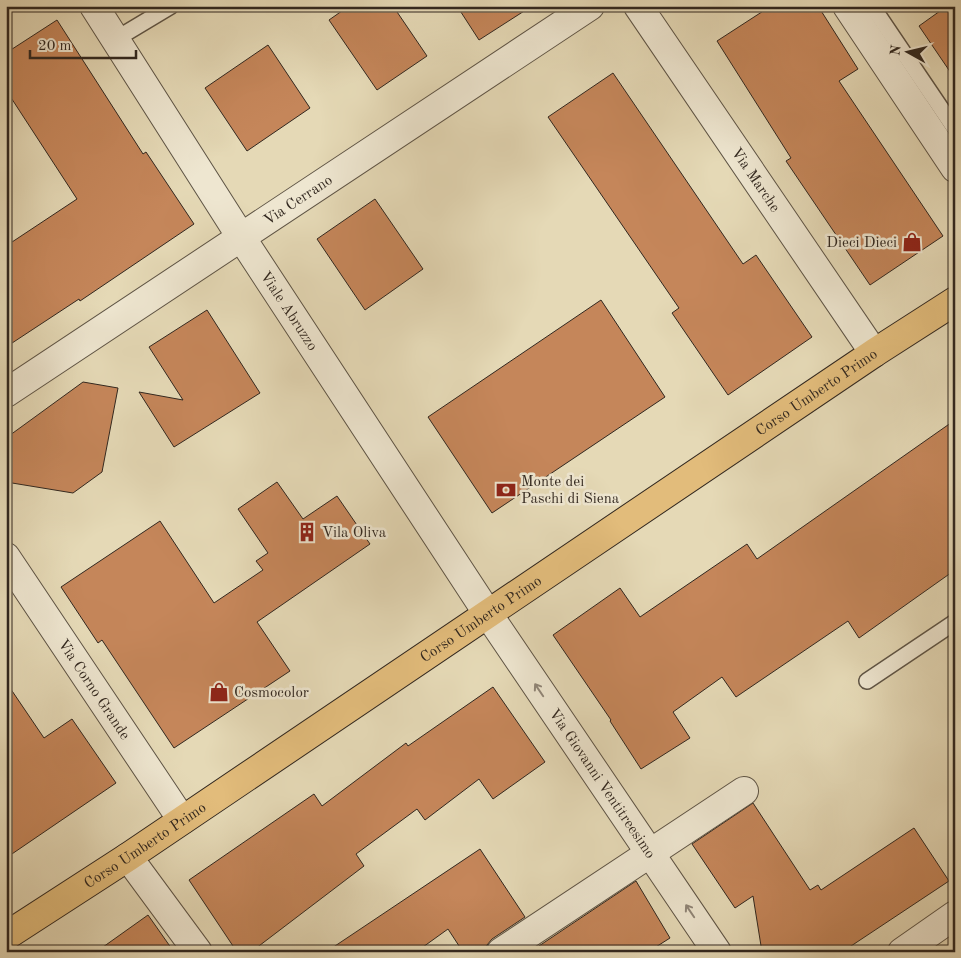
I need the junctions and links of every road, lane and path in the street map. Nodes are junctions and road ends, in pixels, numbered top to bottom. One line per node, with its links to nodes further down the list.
1 (94, 6): 7 (street, Viale Abruzzo)
2 (171, 6): 7 (lane)
3 (590, 6): 10 (street, Via Cerrano)
4 (638, 6): 12 (street, Via Marche)
5 (847, 6): 9 (street)
6 (872, 6): 8 (lane)
7 (116, 39): 10 (street, Viale Abruzzo)
8 (955, 129)
9 (955, 168)
10 (241, 237): 13 (street, Via Cerrano); 15 (street, Viale Abruzzo)
11 (955, 301): 12 (main road, Corso Umberto Primo)
12 (874, 353): 15 (main road, Corso Umberto Primo)
13 (6, 392)
14 (6, 557): 19 (street, Via Corno Grande)
15 (488, 614): 19 (main road, Corso Umberto Primo); 20 (street, Via Giovanni Ventitreesimo, one-way to 15)
16 (955, 622): 17 (lane)
17 (867, 680)
18 (744, 791): 20 (street)
19 (182, 820): 21 (main road, Corso Umberto Primo)
20 (651, 854): 25 (street); 26 (street, Via Giovanni Ventitreesimo, one-way to 20)
21 (128, 857): 23 (main road, Corso Umberto Primo); 24 (street)
22 (955, 915): 27 (street)
23 (6, 936)
24 (198, 952)
25 (501, 952)
26 (718, 952)
27 (902, 952)

